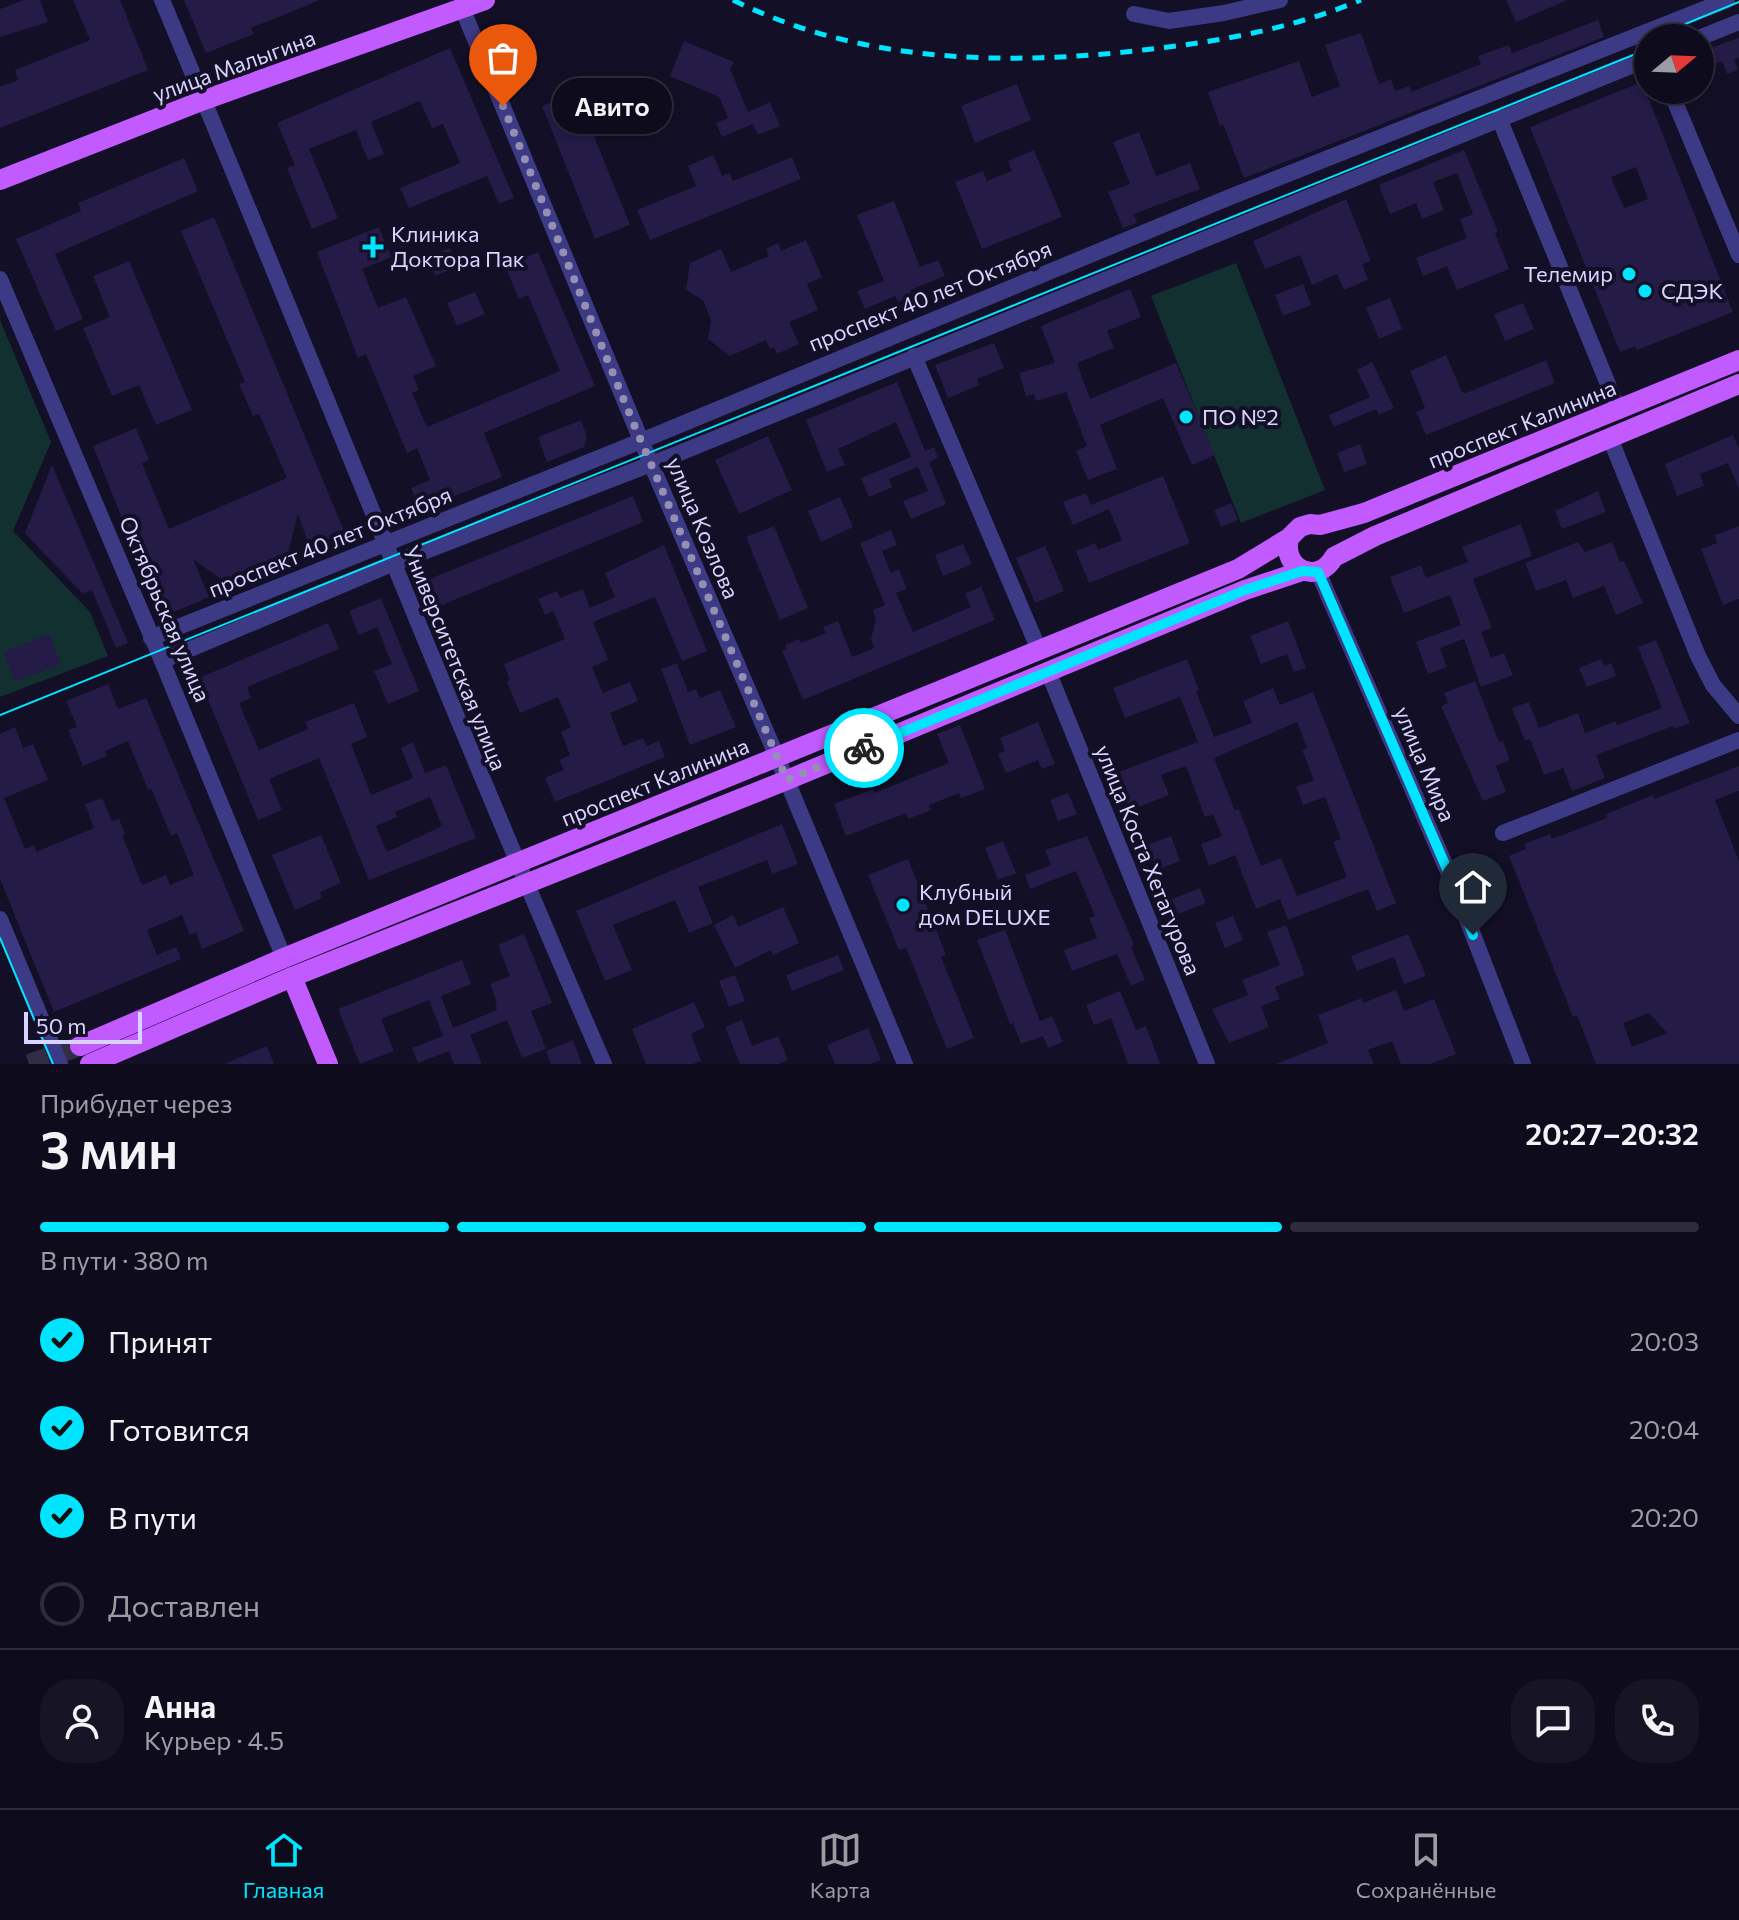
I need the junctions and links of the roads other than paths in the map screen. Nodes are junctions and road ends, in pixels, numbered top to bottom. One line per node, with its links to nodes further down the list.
1 (162, 0): 10 (street, Университетская улица)
2 (485, 0): 5 (main road, улица Малыгина)
3 (1280, 0): 6 (street)
4 (1727, 0): 21 (street, проспект 40 лет Октября)
5 (462, 8): 10 (main road, улица Малыгина); 21 (street, улица Козлова)
6 (1134, 14)
7 (1739, 22): 8 (street)
8 (1714, 32)
9 (1634, 65): 12 (street, проспект 40 лет Октября)
10 (204, 100): 13 (main road, улица Малыгина); 25 (street, Университетская улица)
11 (1676, 104): 14 (street)
12 (1499, 118): 16 (street, проспект 40 лет Октября); 19 (street)
13 (0, 180)
14 (1739, 255)
15 (0, 279): 29 (street, Октябрьская улица)
16 (914, 356): 22 (street, проспект 40 лет Октября); 30 (street)
17 (1739, 360): 19 (main road, проспект Калинина)
18 (1739, 384): 20 (main road, проспект Калинина)
19 (1619, 411): 23 (main road, проспект Калинина)
20 (1610, 438): 26 (main road, проспект Калинина); 33 (street)
21 (641, 441): 22 (street, улица Козлова); 25 (street, проспект 40 лет Октября)
22 (652, 464): 27 (street, проспект 40 лет Октября); 35 (street, улица Козлова)
23 (1320, 525): 24 (main road, проспект Калинина); 26 (main road)
24 (1289, 538): 28 (main road); 30 (main road, проспект Калинина)
25 (384, 544): 27 (street, Университетская улица); 29 (street, проспект 40 лет Октября)
26 (1334, 557): 28 (main road, проспект Калинина)
27 (392, 564): 31 (street, проспект 40 лет Октября); 38 (street, Университетская улица)
28 (1310, 571): 32 (main road, проспект Калинина); 48 (street, улица Мира)
29 (151, 638): 31 (street, Октябрьская улица)
30 (1039, 650): 35 (main road, проспект Калинина)
31 (162, 661): 41 (street, Октябрьская улица)
32 (1048, 671): 36 (main road, проспект Калинина); 47 (street, улица Коста Хетагурова)
33 (1739, 716)
34 (1739, 740): 37 (street)
35 (777, 757): 36 (street, улица Козлова); 38 (main road, проспект Калинина)
36 (787, 780): 39 (main road, проспект Калинина); 46 (street, улица Козлова)
37 (1503, 833)
38 (517, 864): 39 (street, Университетская улица); 41 (main road, проспект Калинина)
39 (526, 884): 41 (main road, проспект Калинина); 45 (street, Университетская улица)
40 (0, 919): 43 (street)
41 (288, 968): 42 (main road, проспект Калинина); 44 (main road, Октябрьская улица)
42 (85, 1055)
43 (60, 1064)
44 (328, 1064)
45 (604, 1064)
46 (905, 1064)
47 (1207, 1064)
48 (1523, 1064)

